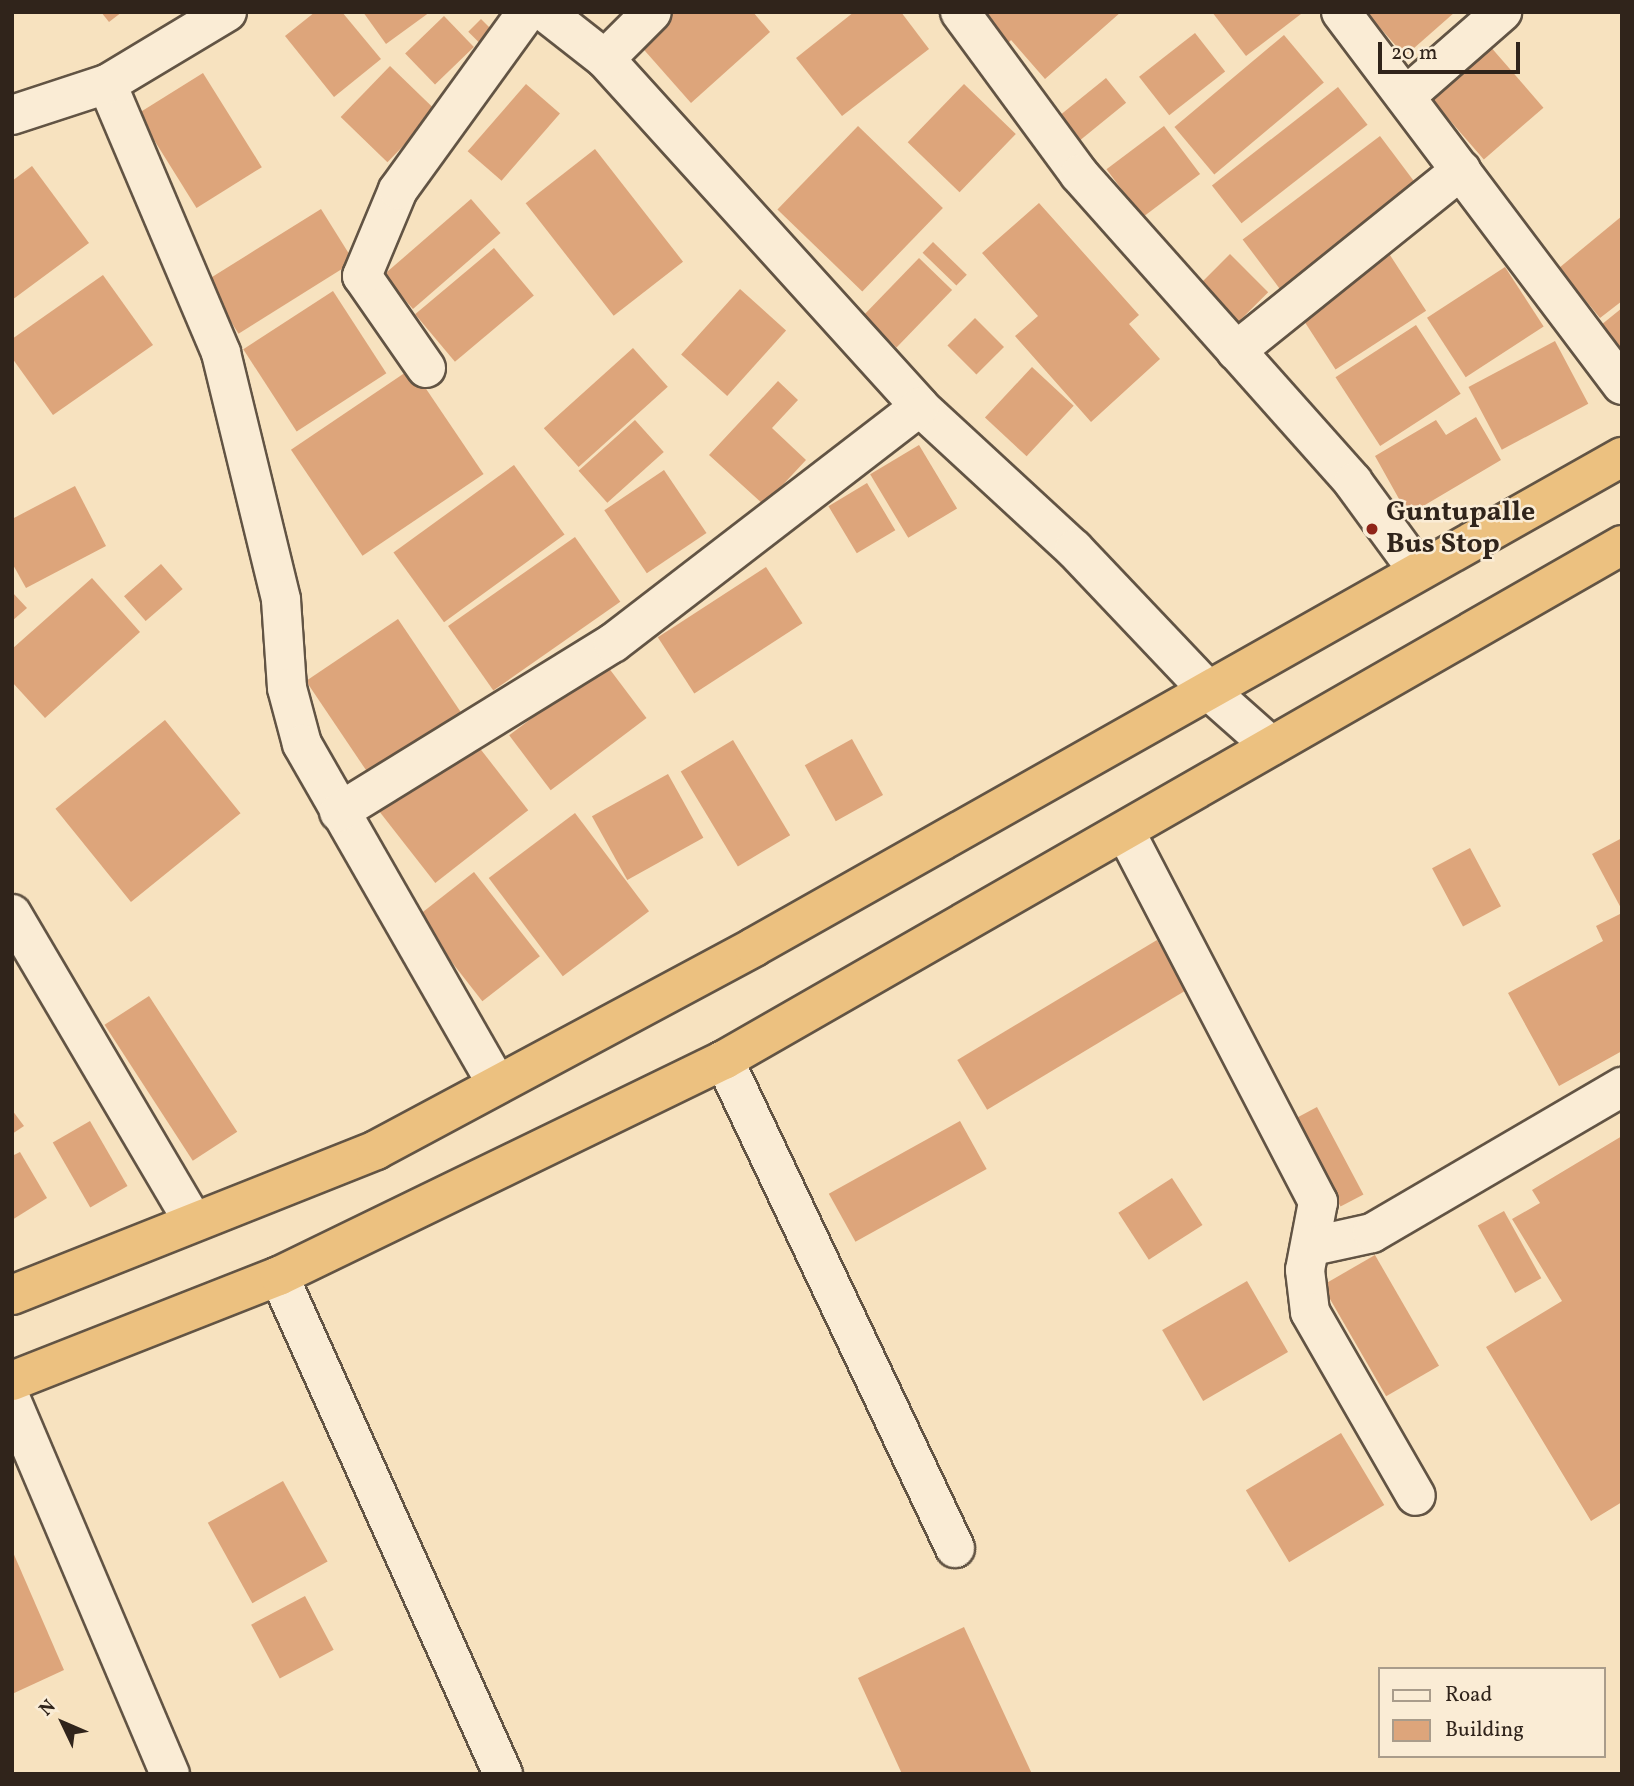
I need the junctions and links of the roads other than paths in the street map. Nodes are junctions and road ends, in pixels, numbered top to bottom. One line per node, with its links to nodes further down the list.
1 (227, 12): 9 (street)
2 (527, 12): 14 (street)
3 (545, 12): 8 (street)
4 (652, 12): 8 (street)
5 (960, 12): 13 (street)
6 (1341, 12): 10 (street)
7 (1502, 12): 10 (street)
8 (605, 59): 16 (street)
9 (107, 83): 11 (street); 22 (street)
10 (1406, 96): 12 (street)
11 (12, 115)
12 (1461, 170): 13 (street); 15 (street)
13 (1236, 351): 19 (street)
14 (426, 368)
15 (1622, 385)
16 (920, 407): 20 (street); 22 (street)
17 (1622, 457): 19 (highway)
18 (1622, 545): 21 (highway)
19 (1416, 568): 20 (highway)
20 (1208, 690): 21 (street); 26 (highway)
21 (1272, 747): 23 (highway)
22 (339, 812): 26 (street)
23 (1126, 833): 25 (highway); 29 (street)
24 (12, 914): 28 (street)
25 (724, 1060): 30 (highway); 35 (street)
26 (497, 1084): 28 (highway)
27 (1622, 1087): 29 (street)
28 (192, 1221): 31 (highway)
29 (1313, 1246): 34 (street)
30 (279, 1276): 32 (highway); 37 (street)
31 (12, 1295)
32 (12, 1381)
33 (12, 1402): 36 (street)
34 (1416, 1496)
35 (955, 1548)
36 (170, 1774)
37 (503, 1774)

